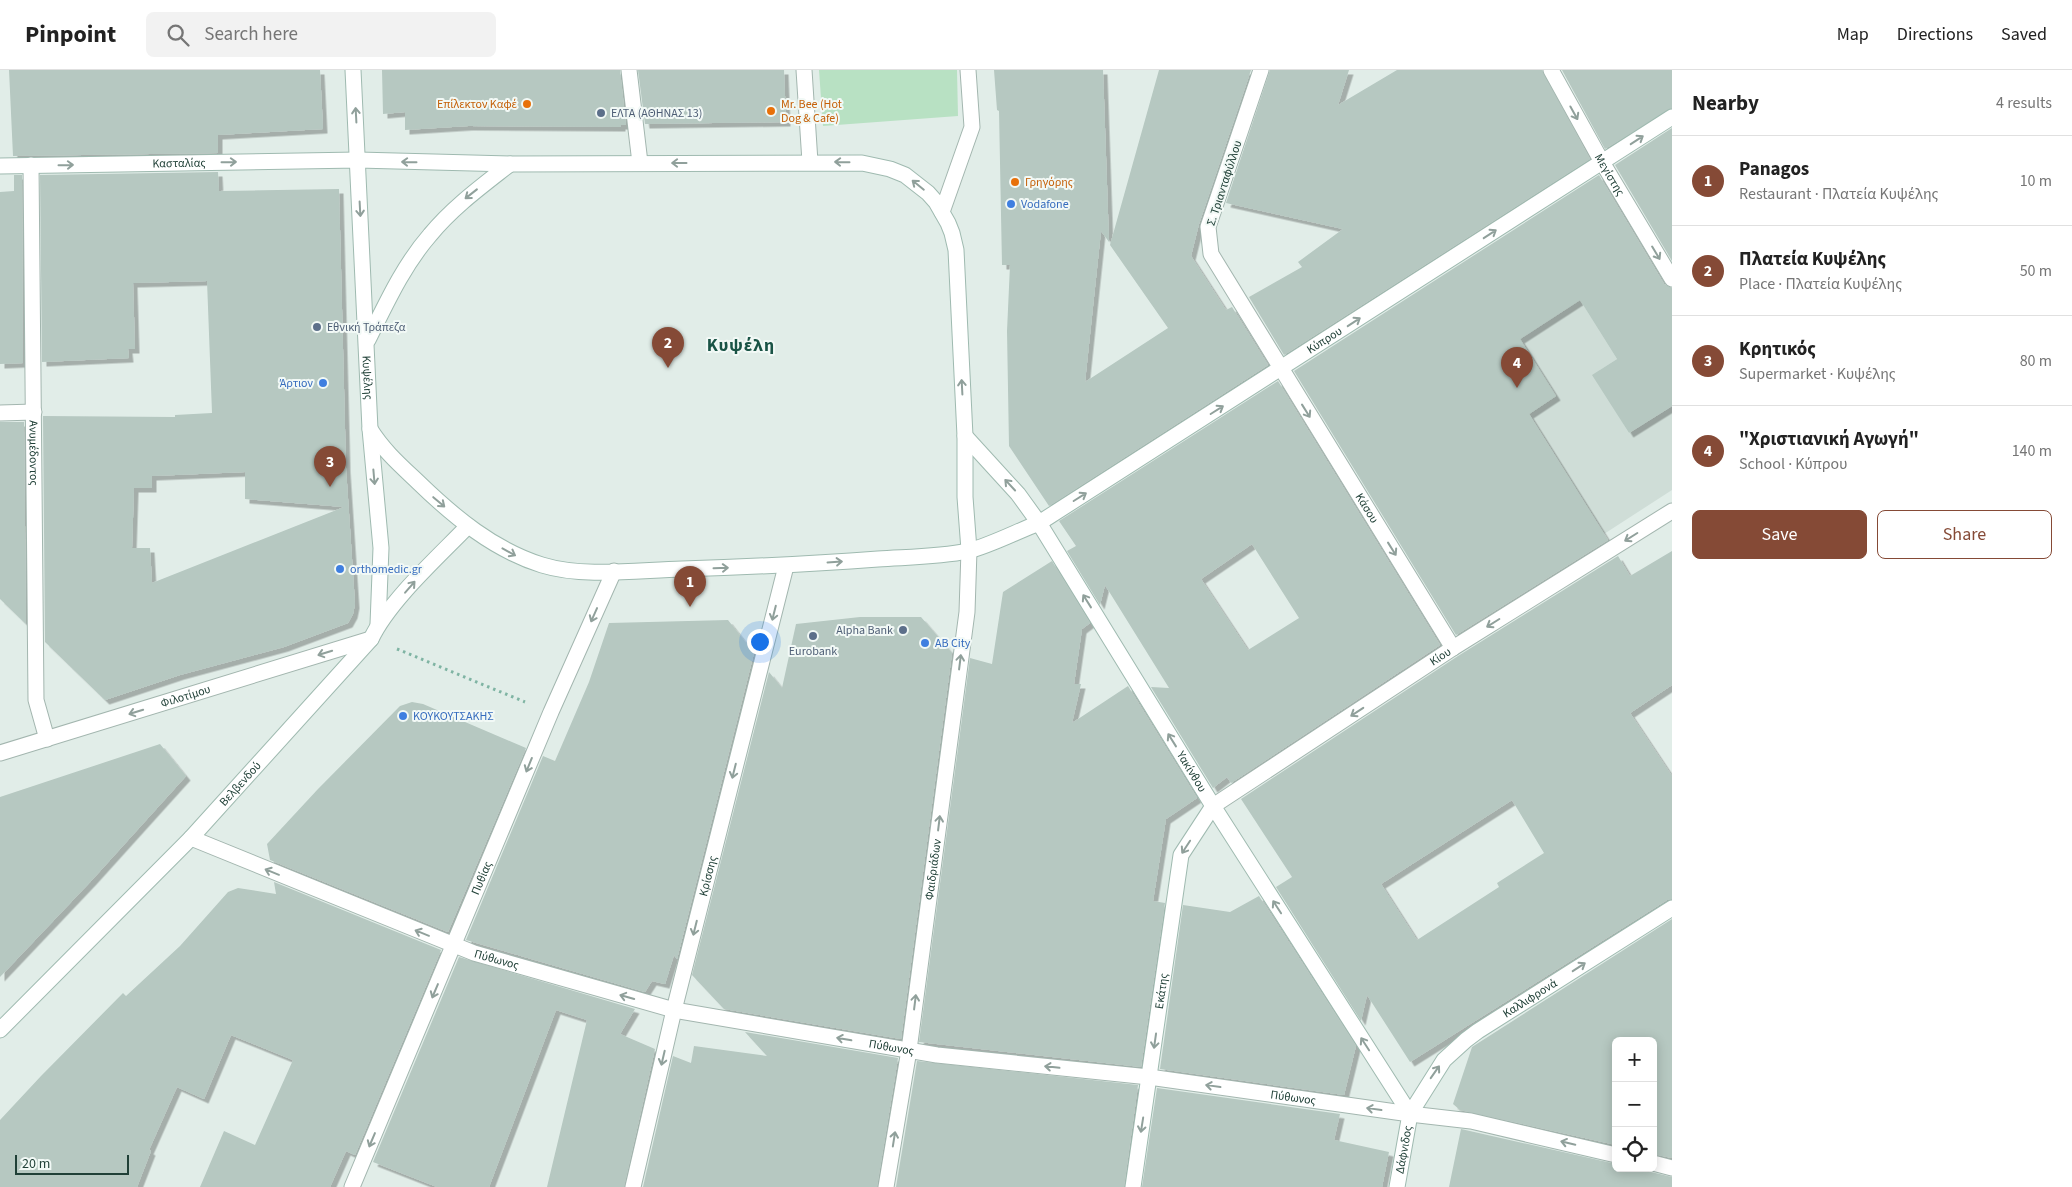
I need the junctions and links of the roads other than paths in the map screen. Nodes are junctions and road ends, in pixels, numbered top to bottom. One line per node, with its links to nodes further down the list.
1 (354, 70): 8 (street, Κυψέλης, one-way to 1)
2 (629, 70): 11 (street)
3 (804, 70): 9 (street)
4 (968, 70): 15 (street)
5 (1261, 70): 18 (street, Σ. Τριανταφύλλου)
6 (1550, 70): 10 (street, Μεγίστης, one-way to 10)
7 (1672, 117): 10 (street, Κύπρου, one-way to 7)
8 (358, 160): 12 (street, Κασταλίας, one-way to 8); 13 (street, Κασταλίας, one-way to 8); 17 (street, Κυψέλης, one-way to 17)
9 (810, 162): 11 (street, Κασταλίας, one-way to 11); 15 (street, Φαιδριάδων, one-way to 9)
10 (1602, 162): 16 (street, Μεγίστης, one-way to 16); 18 (street, Κύπρου, one-way to 10)
11 (640, 163): 12 (street, Κασταλίας)
12 (510, 164): 17 (street, one-way to 17)
13 (30, 165): 14 (street, Κασταλίας); 19 (street, Ανυμέδοντος)
14 (0, 166)
15 (942, 212): 22 (street, Φαιδριάδων, one-way to 15)
16 (1672, 278)
17 (367, 342): 21 (street, Κυψέλης)
18 (1281, 370): 24 (street, Κύπρου, one-way to 18); 31 (street, Κάσου, one-way to 31)
19 (34, 412): 20 (street); 32 (street, Ανυμέδοντος)
20 (0, 413)
21 (370, 429): 25 (street, Κύπρου, one-way to 25); 29 (street, Κυψέλης, one-way to 29)
22 (965, 436): 24 (street, Υακίνθου, one-way to 22); 26 (street, Φαιδριάδων)
23 (1672, 511): 31 (street, Κίου, one-way to 31)
24 (1039, 523): 26 (street, Κύπρου); 34 (street, Υακίνθου, one-way to 24)
25 (468, 526): 28 (street, Κύπρου, one-way to 28); 29 (street, Βελβενδού, one-way to 25)
26 (969, 550): 27 (street, Κύπρου, one-way to 26); 40 (street, Φαιδριάδων, one-way to 26)
27 (786, 566): 28 (street, Κύπρου, one-way to 27); 38 (street, Κρίσσης, one-way to 38)
28 (614, 571): 37 (street, Πυθίας, one-way to 37)
29 (378, 624): 30 (street, Βελβενδού)
30 (371, 639): 32 (street, Φιλοτίμου, one-way to 32); 35 (street, Βελβενδού)
31 (1453, 648): 34 (street, Κίου, one-way to 34)
32 (46, 739): 33 (street, Φιλοτίμου)
33 (0, 753)
34 (1213, 806): 41 (street, Εκάτης, one-way to 41); 42 (street, Υακίνθου, one-way to 34)
35 (191, 838): 37 (street, Πύθωνος, one-way to 35); 39 (street, Βελβενδού)
36 (1672, 908): 42 (street, Καλλιφρονά, one-way to 36)
37 (454, 946): 38 (street, Πύθωνος, one-way to 37); 46 (street, Πυθίας, one-way to 46)
38 (674, 1010): 40 (street, Πύθωνος, one-way to 38); 47 (street, Κρίσσης, one-way to 47)
39 (0, 1030)
40 (909, 1050): 41 (street, Πύθωνος, one-way to 40); 48 (street, Φαιδριάδων, one-way to 40)
41 (1150, 1077): 42 (street, Πύθωνος, one-way to 41); 49 (street, Εκάτης, one-way to 49)
42 (1410, 1114): 43 (street, Πύθωνος, one-way to 42); 50 (street, Δάφνιδος)
43 (1612, 1154)
44 (1657, 1164): 45 (street)
45 (1672, 1168)
46 (352, 1187)
47 (633, 1187)
48 (886, 1187)
49 (1133, 1187)
50 (1397, 1187)

